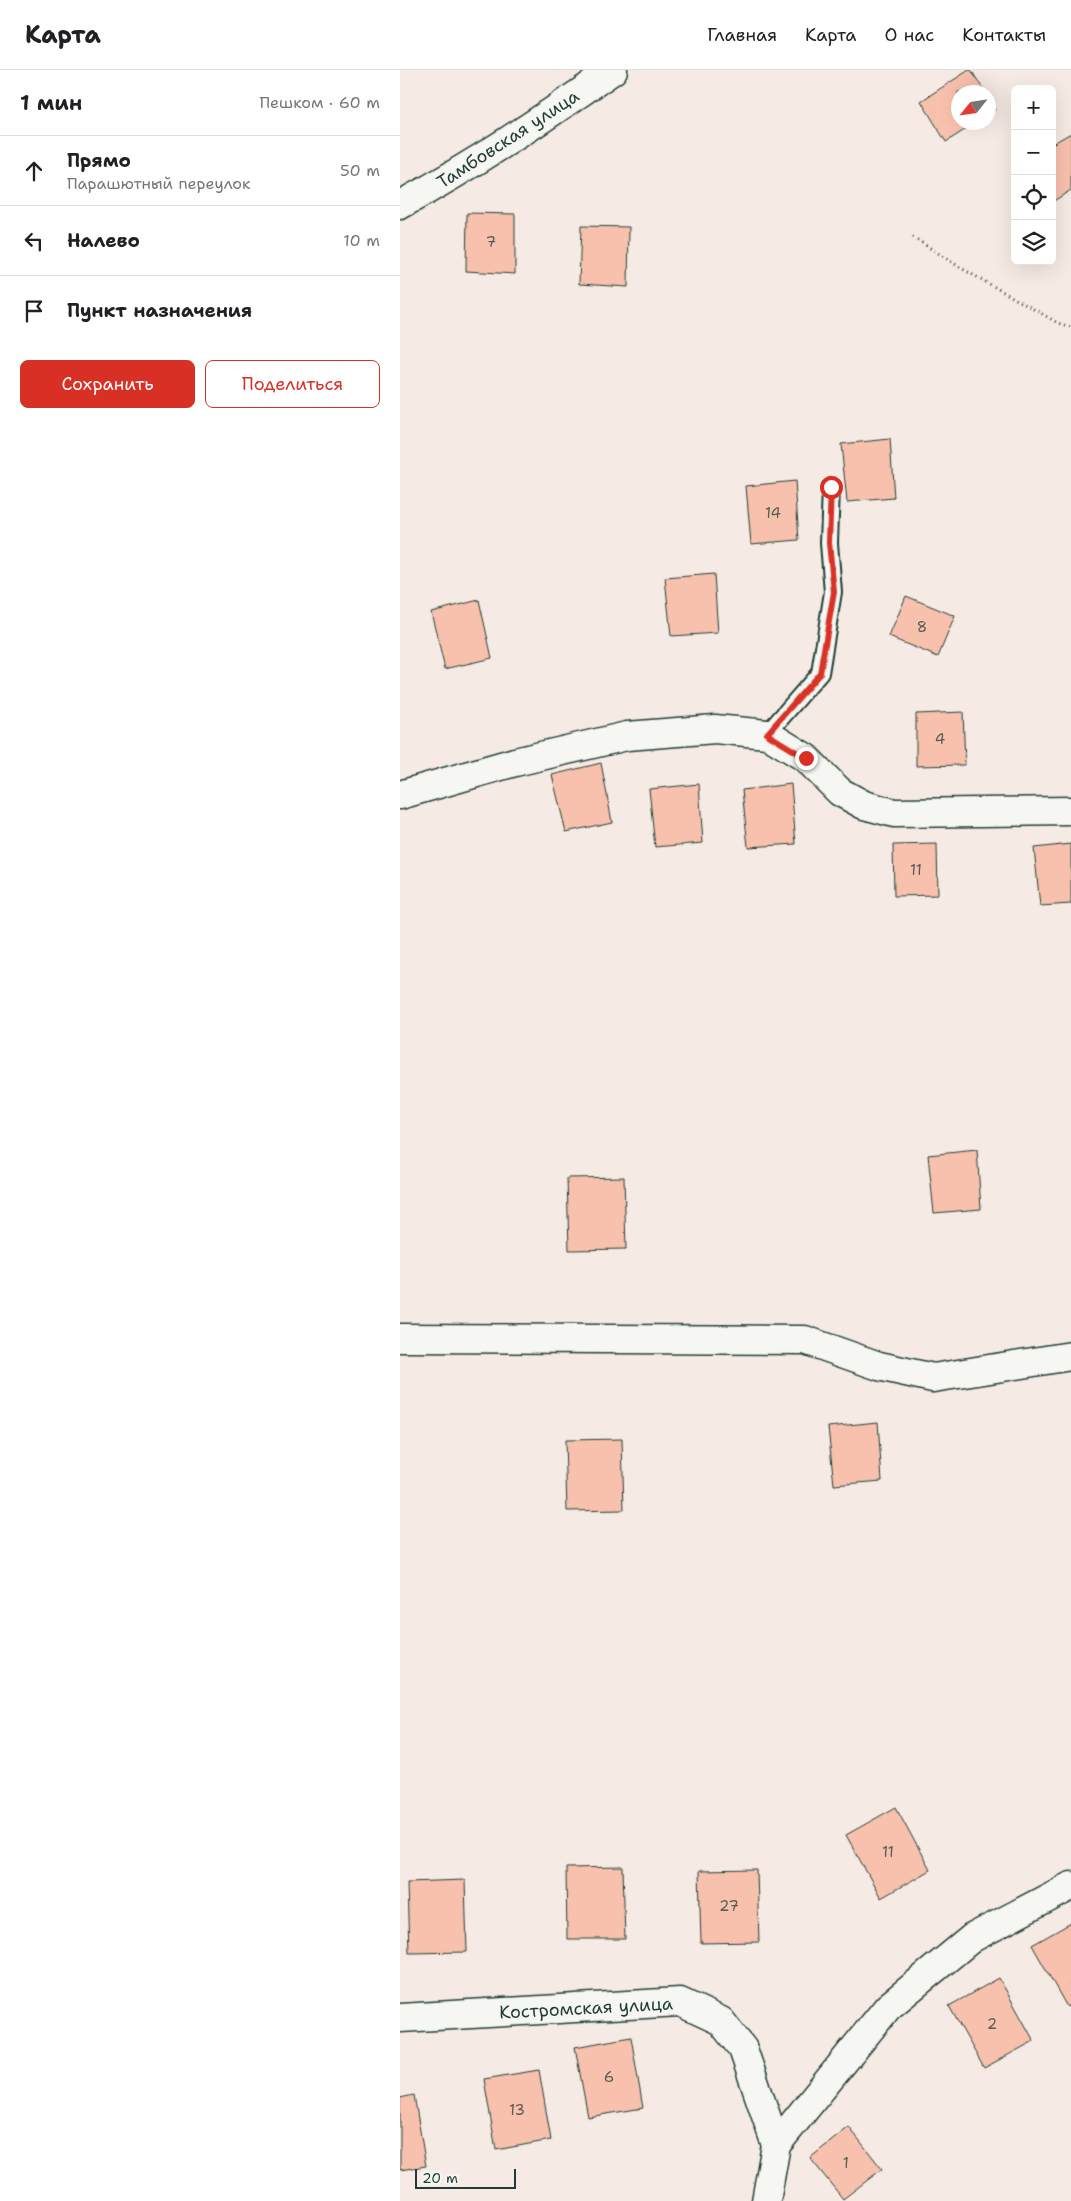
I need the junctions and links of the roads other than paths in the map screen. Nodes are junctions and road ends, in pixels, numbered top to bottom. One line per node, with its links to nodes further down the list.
1 (613, 70): 2 (street, Тамбовская улица)
2 (400, 206)
3 (831, 487): 4 (lane)
4 (767, 734): 5 (street); 6 (street)
5 (400, 795)
6 (1071, 811)
7 (400, 1338): 8 (street)
8 (1071, 1356)
9 (1071, 1886): 11 (street)
10 (400, 2018): 11 (street, Костромская улица)
11 (776, 2145): 12 (street)
12 (766, 2201)

